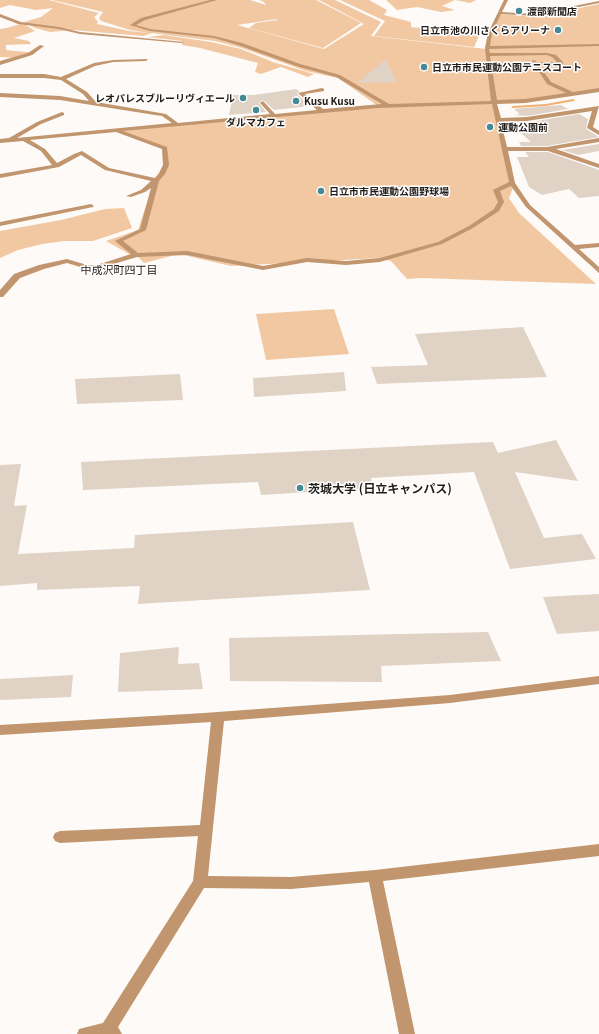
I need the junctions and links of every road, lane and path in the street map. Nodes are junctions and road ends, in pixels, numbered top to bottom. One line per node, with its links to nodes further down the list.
1 (215, 0): 24 (street)
2 (506, 0): 4 (street)
3 (599, 2): 4 (street)
4 (499, 13): 9 (street)
5 (0, 15): 6 (street)
6 (182, 42)
7 (599, 45): 9 (street)
8 (42, 46): 13 (street)
9 (487, 48): 11 (street)
10 (529, 54): 11 (street); 14 (street); 14 (street)
11 (487, 55): 21 (street)
12 (146, 60): 16 (street)
13 (0, 63)
14 (536, 64): 19 (street)
15 (0, 76): 16 (street)
16 (62, 79): 22 (street)
17 (322, 90): 26 (street)
18 (599, 90): 19 (street)
19 (572, 94): 21 (street)
20 (0, 95): 22 (street)
21 (494, 101): 24 (street); 29 (street)
22 (94, 103): 30 (street)
23 (263, 103): 28 (street)
24 (387, 105): 26 (street)
25 (598, 108): 29 (street); 32 (street)
26 (322, 111): 28 (street)
27 (62, 114): 34 (street)
28 (273, 115): 30 (street)
29 (498, 120): 37 (street)
30 (176, 124): 31 (street)
31 (112, 130): 33 (street); 42 (street)
32 (599, 133)
33 (23, 138): 34 (street); 39 (street)
34 (9, 140): 36 (street)
35 (599, 140): 38 (street)
36 (0, 141)
37 (504, 149): 38 (street); 43 (street)
38 (547, 149): 40 (street)
39 (57, 166): 41 (street); 42 (street)
40 (599, 166)
41 (0, 176)
42 (156, 180): 44 (street); 49 (street)
43 (512, 184): 48 (street); 49 (street)
44 (129, 196)
45 (91, 206): 46 (street)
46 (0, 224)
47 (599, 245): 48 (street)
48 (574, 247): 50 (street)
49 (136, 255): 51 (street)
50 (599, 271)
51 (0, 295)
52 (599, 680): 53 (street)
53 (218, 717): 54 (street); 55 (street)
54 (0, 730)
55 (206, 830): 56 (street); 59 (street)
56 (60, 837)
57 (599, 850): 58 (street)
58 (375, 876): 59 (street); 62 (street)
59 (200, 882): 60 (street)
60 (111, 1031): 61 (street)
61 (85, 1034)
62 (407, 1034)

